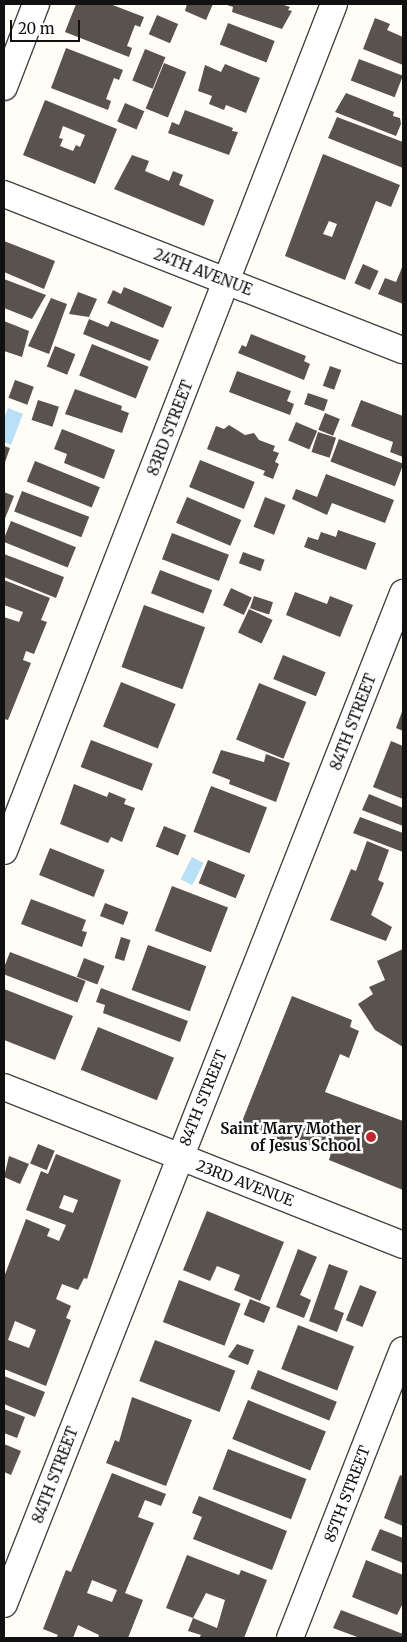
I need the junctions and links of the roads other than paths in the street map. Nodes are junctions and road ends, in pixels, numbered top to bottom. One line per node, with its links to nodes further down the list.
1 (36, 4): 3 (street)
2 (334, 4): 5 (street, 83RD STREET)
3 (4, 87)
4 (4, 194): 5 (street, 24TH AVENUE)
5 (227, 281): 6 (street, 24TH AVENUE); 8 (street, 83RD STREET)
6 (403, 350)
7 (403, 593): 10 (street, 84TH STREET)
8 (4, 851)
9 (4, 1087): 10 (street, 23RD AVENUE)
10 (180, 1157): 11 (street, 23RD AVENUE); 13 (street, 84TH STREET)
11 (403, 1245)
12 (403, 1350): 14 (street, 85TH STREET)
13 (4, 1604)
14 (290, 1638)

